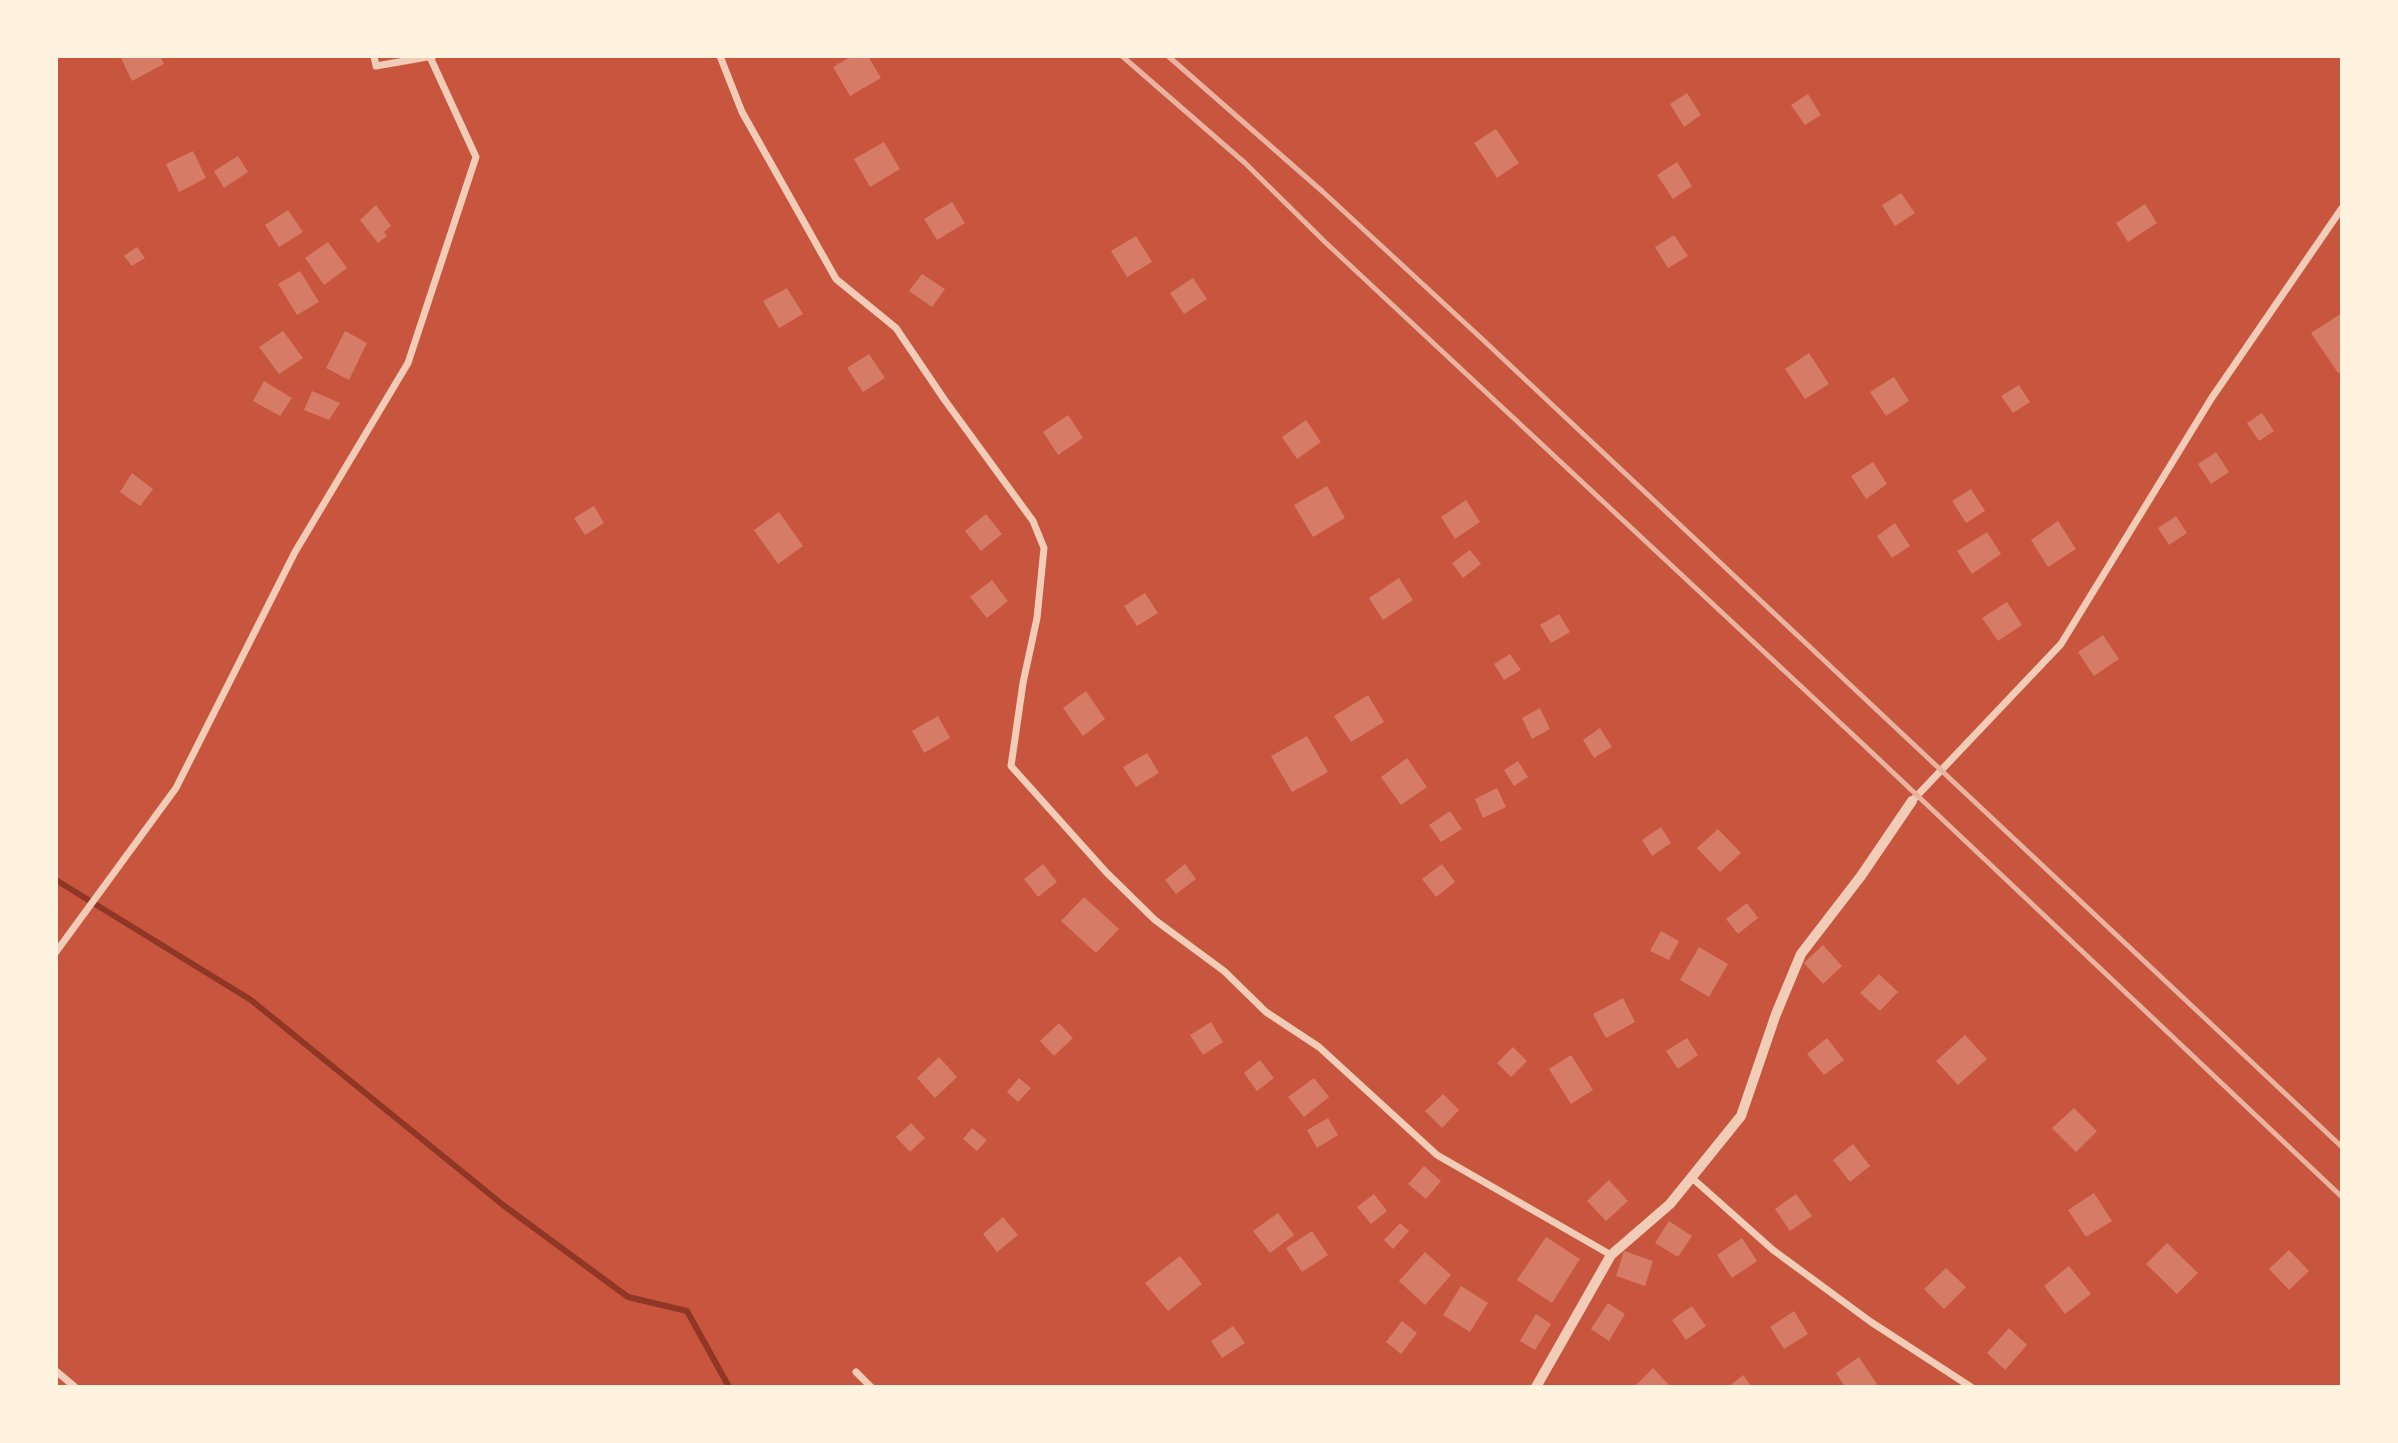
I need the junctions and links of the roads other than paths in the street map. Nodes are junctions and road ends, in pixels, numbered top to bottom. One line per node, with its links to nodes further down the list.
1 (374, 56): 2 (street)
2 (432, 56): 6 (street)
3 (720, 56): 8 (street)
4 (2342, 208): 5 (street)
5 (1912, 801): 7 (street)
6 (56, 952)
7 (1691, 1177): 8 (street); 14 (street)
8 (1611, 1255): 13 (street)
9 (56, 1371): 11 (street)
10 (856, 1372): 12 (street)
11 (75, 1387)
12 (871, 1387)
13 (1536, 1387)
14 (1971, 1387)

